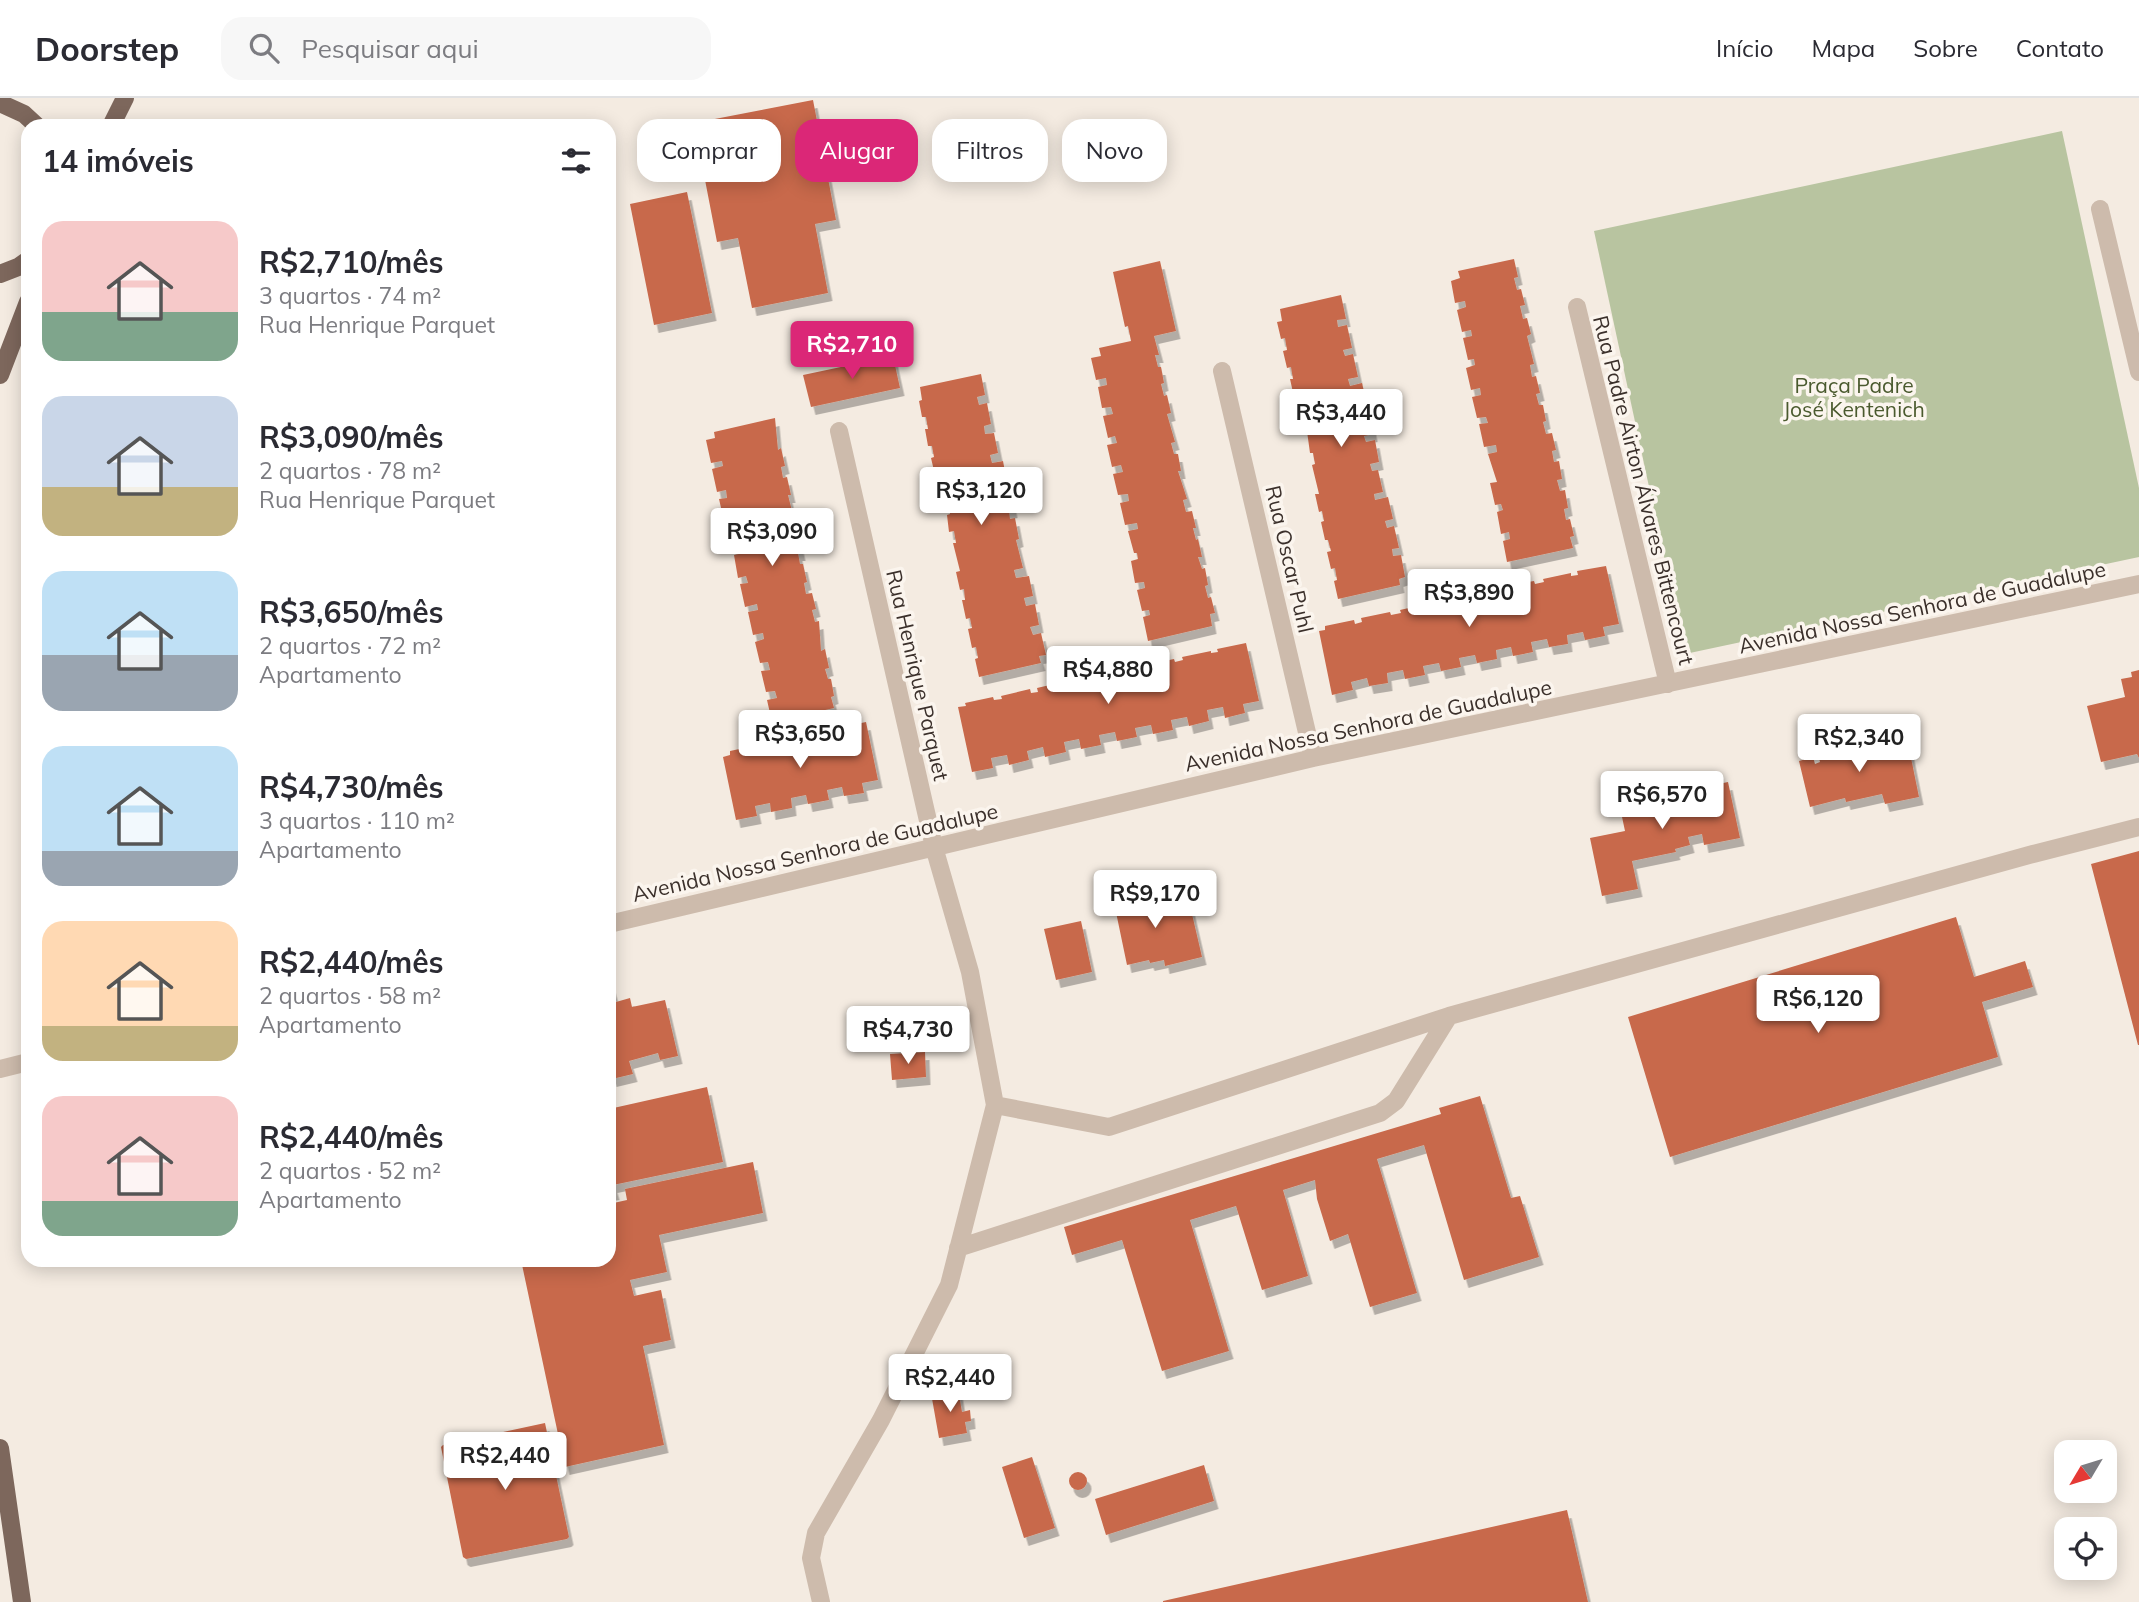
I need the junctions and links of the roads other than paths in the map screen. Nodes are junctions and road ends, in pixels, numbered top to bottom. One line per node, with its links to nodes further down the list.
1 (125, 98): 4 (main road)
2 (0, 103): 3 (main road)
3 (29, 119)
4 (114, 119)
5 (2099, 209): 11 (street)
6 (21, 265): 7 (main road)
7 (0, 274)
8 (1577, 307): 15 (street, Rua Padre Airton Álvares Bittencourt)
9 (21, 320): 12 (main road)
10 (1222, 371): 16 (street, Rua Oscar Puhl)
11 (2139, 372)
12 (0, 374)
13 (839, 430): 18 (street, Rua Henrique Parquet)
14 (2139, 584): 15 (street, Avenida Nossa Senhora de Guadalupe)
15 (1668, 684): 16 (street, Avenida Nossa Senhora de Guadalupe)
16 (1313, 758): 18 (street, Avenida Nossa Senhora de Guadalupe)
17 (2139, 828): 20 (street)
18 (934, 847): 19 (street, Avenida Nossa Senhora de Guadalupe); 23 (street, Rua Henrique Parquet)
19 (616, 922)
20 (1449, 1016): 23 (street); 24 (street)
21 (21, 1064): 22 (street)
22 (0, 1069)
23 (995, 1105): 24 (street)
24 (958, 1248): 27 (street)
25 (0, 1448): 26 (main road)
26 (22, 1602)
27 (821, 1602)

